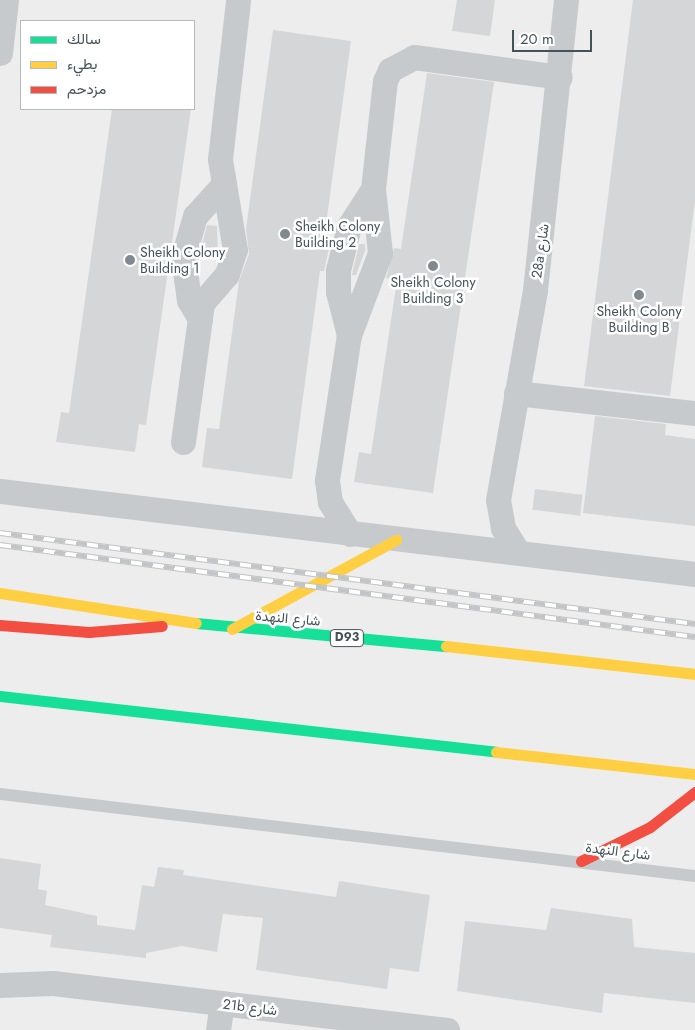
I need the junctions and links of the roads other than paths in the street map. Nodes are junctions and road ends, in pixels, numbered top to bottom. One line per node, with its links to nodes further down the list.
1 (238, 0): 6 (street)
2 (566, 0): 5 (street, 28a شارع)
3 (4, 2): 4 (street)
4 (0, 53)
5 (560, 76): 7 (street); 10 (street, 28a شارع)
6 (224, 184): 8 (street); 8 (street)
7 (373, 189): 9 (street); 9 (street)
8 (200, 319): 12 (street)
9 (349, 335): 15 (street)
10 (516, 393): 11 (street); 14 (street, 28a شارع)
11 (695, 413)
12 (183, 442)
13 (0, 491): 15 (street)
14 (498, 500): 17 (street, 28a شارع); 18 (street, 28a شارع)
15 (350, 534): 16 (street)
16 (396, 540): 17 (street); 23 (main road)
17 (464, 545): 18 (street)
18 (518, 552): 19 (street)
19 (695, 574)
20 (0, 593): 21 (main road, شارع النهدة / D93)
21 (196, 623): 22 (main road); 23 (main road, شارع النهدة / D93)
22 (0, 625)
23 (232, 629): 24 (main road, شارع النهدة / D93)
24 (695, 674)
25 (0, 696): 26 (main road)
26 (695, 774)
27 (695, 792): 29 (main road)
28 (0, 794): 29 (lane, شارع النهدة)
29 (581, 861): 30 (lane, شارع النهدة)
30 (695, 876)
31 (0, 972): 32 (street, 21b شارع)
32 (53, 983): 33 (street, 21b شارع); 34 (street, 21b شارع)
33 (0, 984)
34 (222, 1003): 35 (street); 36 (street, 21b شارع)
35 (218, 1030)
36 (447, 1030)

